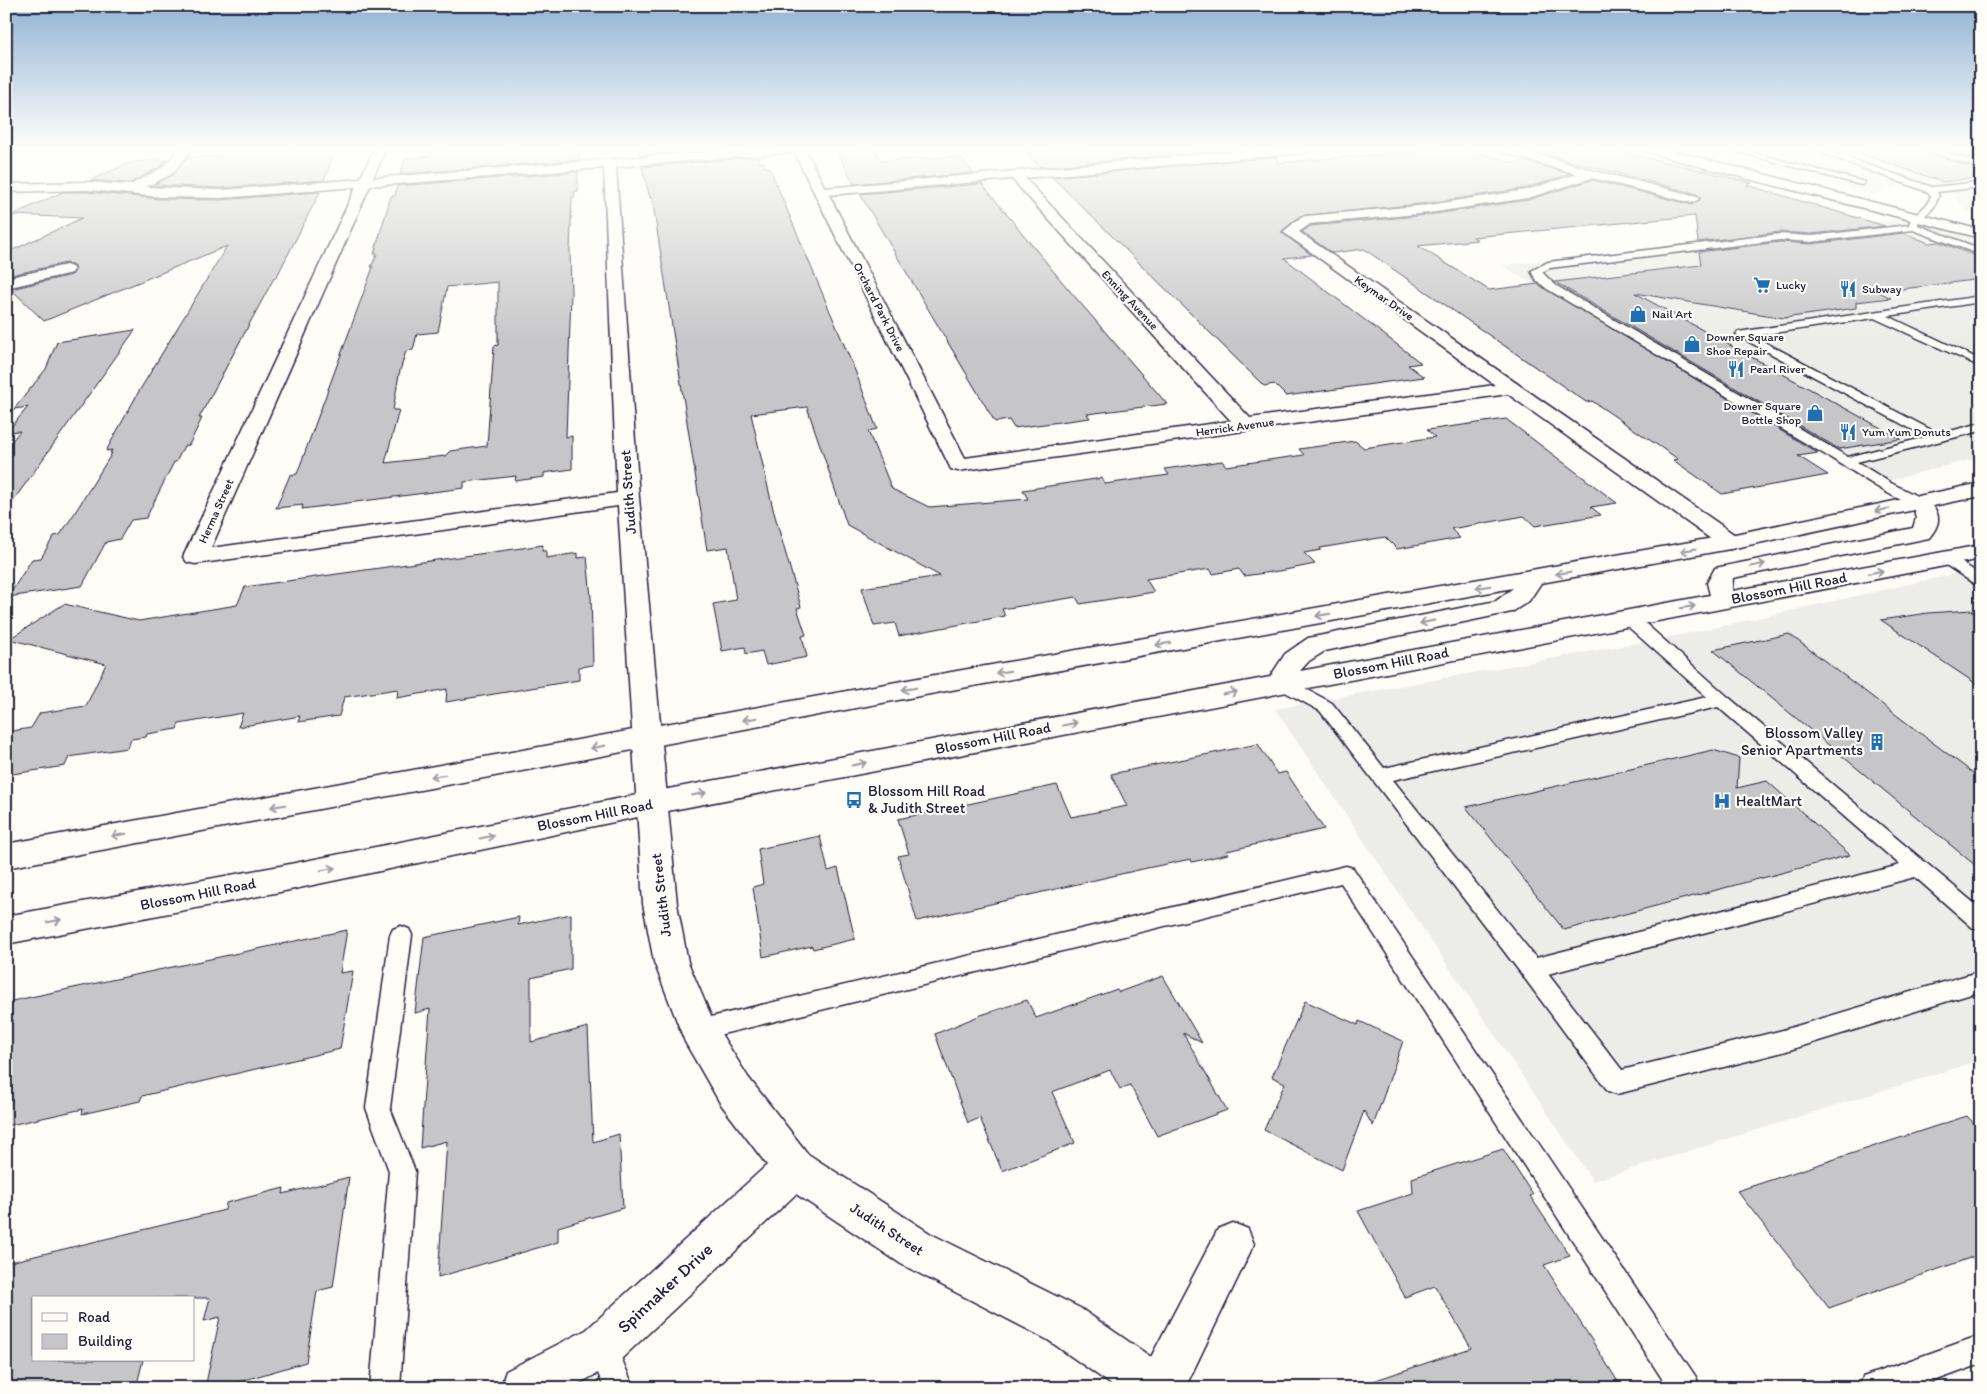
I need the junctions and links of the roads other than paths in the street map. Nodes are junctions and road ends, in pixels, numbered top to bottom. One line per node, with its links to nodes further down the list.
1 (350, 214): 28 (street, Herma Street)
2 (613, 214): 28 (street, Judith Street)
3 (833, 214): 26 (street, Orchard Park Drive)
4 (1051, 214): 22 (street, Enning Avenue)
5 (1372, 214): 21 (street, Keymar Drive)
6 (1899, 214): 9 (street)
7 (1901, 214): 9 (street)
8 (1923, 214): 9 (lane)
9 (1918, 219): 10 (street); 11 (street); 12 (lane); 14 (lane); 25 (lane)
10 (1981, 224)
11 (1981, 234)
12 (1934, 242)
13 (1952, 249): 15 (lane)
14 (1981, 252)
15 (1981, 260)
16 (66, 270): 17 (street)
17 (6, 283)
18 (1981, 299): 19 (lane)
19 (1875, 314): 20 (lane); 24 (lane)
20 (1981, 364)
21 (1512, 388): 22 (street, Herrick Avenue); 30 (street, Keymar Drive)
22 (1245, 425): 26 (street, Herrick Avenue)
23 (1981, 427): 24 (lane)
24 (1935, 437): 25 (lane)
25 (1846, 462): 29 (lane)
26 (958, 465)
27 (1981, 489): 29 (street)
28 (628, 498): 39 (street, Judith Street)
29 (1920, 502): 30 (street, one-way to 30); 35 (street, one-way to 29)
30 (1730, 542): 33 (street, one-way to 33)
31 (1981, 552): 32 (street, Blossom Hill Road)
32 (1945, 558): 34 (lane); 35 (street, Blossom Hill Road, one-way to 32)
33 (1531, 578): 37 (street, one-way to 37); 39 (street, one-way to 39)
34 (1981, 582)
35 (1724, 600): 36 (street, Blossom Hill Road, one-way to 35)
36 (1630, 618): 37 (street, Blossom Hill Road); 38 (lane)
37 (1282, 683): 40 (lane); 41 (street, Blossom Hill Road, one-way to 37)
38 (1721, 700): 40 (lane); 43 (lane)
39 (646, 738): 41 (street, Judith Street); 42 (street, one-way to 42)
40 (1379, 776): 47 (lane)
41 (652, 803): 45 (street, Blossom Hill Road, one-way to 41); 49 (street, Judith Street)
42 (6, 856)
43 (1918, 868): 44 (lane); 47 (lane)
44 (1981, 922)
45 (6, 930)
46 (402, 935): 54 (lane)
47 (1530, 969): 48 (lane)
48 (1981, 981)
49 (698, 1030): 50 (street, Judith Street); 59 (lane)
50 (794, 1168): 52 (street, Spinnaker Drive); 57 (street, Judith Street)
51 (1233, 1244): 58 (street)
52 (602, 1346): 55 (street, Spinnaker Drive); 56 (lane)
53 (1981, 1349): 60 (lane)
54 (385, 1388)
55 (522, 1388)
56 (619, 1388)
57 (1156, 1388)
58 (1160, 1388)
59 (1685, 1388)
60 (1874, 1388)

